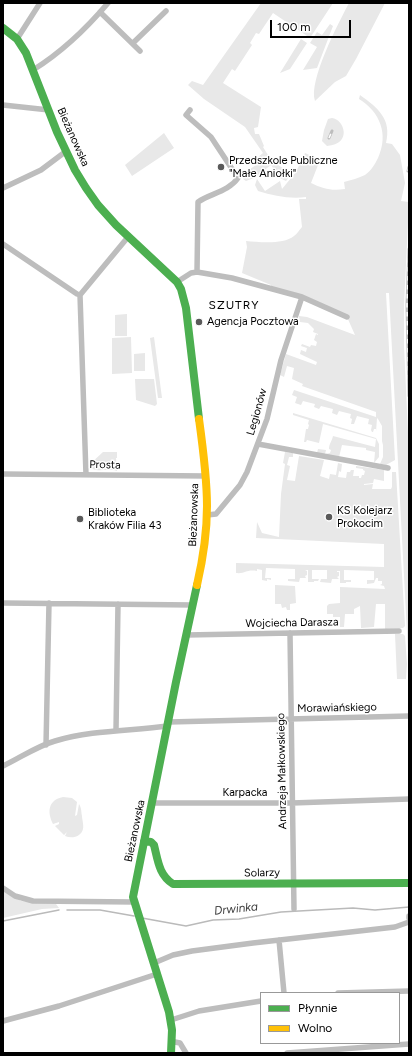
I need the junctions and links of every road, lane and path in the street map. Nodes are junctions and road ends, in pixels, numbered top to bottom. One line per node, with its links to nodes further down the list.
1 (40, 3): 6 (street)
2 (108, 3): 4 (street)
3 (166, 11): 7 (street)
4 (100, 12): 7 (street); 9 (street)
5 (3, 28): 6 (street, Bieżanowska)
6 (16, 39): 9 (street, Bieżanowska)
7 (133, 43): 8 (street)
8 (140, 51)
9 (33, 70): 11 (street, Bieżanowska)
10 (3, 105): 11 (street)
11 (49, 110): 13 (street, Bieżanowska)
12 (190, 110): 17 (street)
13 (65, 152): 14 (street); 15 (street, Bieżanowska)
14 (3, 188)
15 (128, 237): 18 (street, Bieżanowska); 19 (street)
16 (3, 244): 19 (street)
17 (197, 272): 18 (street); 20 (street)
18 (177, 282): 26 (street, Bieżanowska)
19 (80, 295): 25 (street)
20 (302, 297): 21 (street); 22 (street, Legionów)
21 (347, 316)
22 (258, 444): 23 (street); 27 (street, Legionów)
23 (388, 468)
24 (3, 474): 25 (street, Prosta)
25 (86, 475): 26 (street, Prosta)
26 (206, 476): 27 (street, Bieżanowska)
27 (206, 515): 31 (street, Bieżanowska)
28 (3, 603): 29 (street)
29 (49, 604): 30 (street); 39 (street)
30 (118, 604): 31 (street); 38 (street)
31 (193, 605): 34 (street, Bieżanowska)
32 (399, 631): 33 (street, Wojciecha Darasza)
33 (290, 633): 34 (street, Wojciecha Darasza); 36 (street, Andrzeja Małkowskiego)
34 (186, 635): 37 (street, Bieżanowska)
35 (409, 716): 36 (street, Morawiańskiego)
36 (292, 718): 37 (street, Morawiańskiego); 43 (street, Andrzeja Małkowskiego)
37 (168, 724): 38 (street, Morawiańskiego); 42 (street, Bieżanowska)
38 (116, 730): 39 (street, Morawiańskiego)
39 (46, 745): 40 (street, Morawiańskiego)
40 (3, 766)
41 (409, 799): 43 (street, Karpacka)
42 (152, 803): 43 (street, Karpacka); 44 (street, Bieżanowska)
43 (292, 803): 45 (street, Andrzeja Małkowskiego)
44 (144, 841): 45 (street, Solarzy); 48 (street, Bieżanowska)
45 (294, 883): 46 (street, Solarzy); 49 (street, Andrzeja Małkowskiego)
46 (409, 883)
47 (3, 888): 48 (street)
48 (134, 902): 52 (street, Bieżanowska)
49 (294, 909)
50 (409, 922): 51 (street)
51 (279, 940): 52 (street); 55 (street)
52 (154, 963): 53 (street, Bieżanowska)
53 (157, 974): 58 (street, Bieżanowska); 59 (street)
54 (409, 991): 56 (street)
55 (284, 992)
56 (374, 992)
57 (260, 1001): 58 (street)
58 (171, 1020): 60 (street, Bieżanowska)
59 (3, 1021)
60 (171, 1044): 62 (street); 63 (street, Bieżanowska)
61 (409, 1044): 64 (street)
62 (185, 1051)
63 (171, 1053)
64 (287, 1053)

